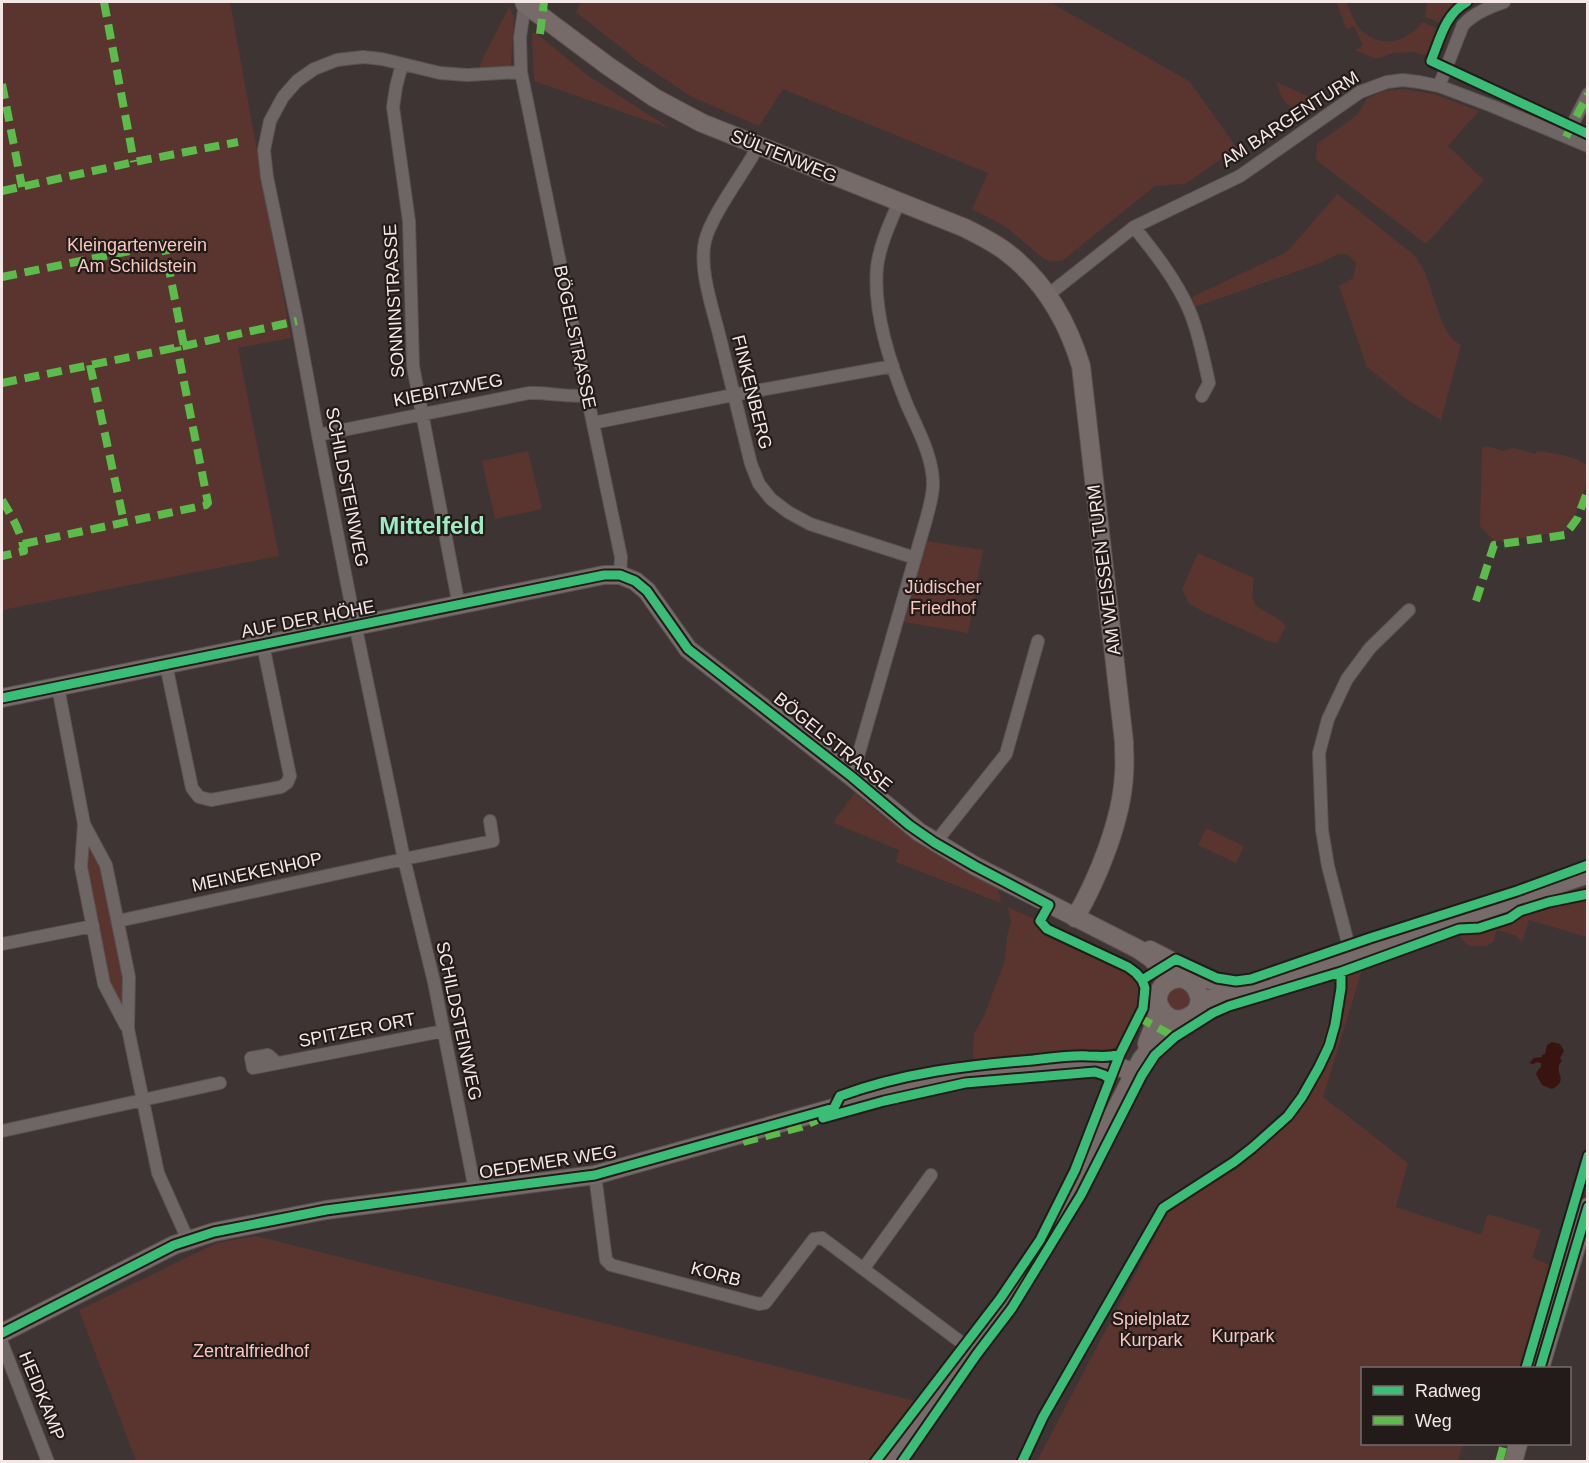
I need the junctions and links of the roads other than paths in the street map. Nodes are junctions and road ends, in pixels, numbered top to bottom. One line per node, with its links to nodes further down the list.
1 (524, 2): 4 (street, BÖGELSTRASSE); 8 (street, SÜLTENWEG)
2 (1504, 2): 5 (street)
3 (402, 64): 4 (street); 17 (street, SONNINSTRASSE); 19 (street, SCHILDSTEINWEG)
4 (521, 72): 14 (street, BÖGELSTRASSE)
5 (1439, 86): 7 (street, AM BARGENTURM); 11 (street, AM BARGENTURM)
6 (1587, 94): 7 (street)
7 (1566, 136): 9 (street, AM BARGENTURM)
8 (758, 146): 10 (street, SÜLTENWEG); 15 (street, FINKENBERG)
9 (1587, 146)
10 (898, 202): 12 (street, SÜLTENWEG); 13 (street)
11 (1134, 227): 12 (street, AM BARGENTURM); 16 (street)
12 (1048, 295): 36 (street, AM WEISSEN TURM)
13 (893, 366): 15 (street); 20 (street)
14 (586, 395): 17 (street, KIEBITZWEG); 18 (street, BÖGELSTRASSE)
15 (733, 395): 18 (street); 20 (street, FINKENBERG)
16 (1202, 396)
17 (422, 414): 19 (street, KIEBITZWEG); 22 (street, SONNINSTRASSE)
18 (593, 423): 21 (street, BÖGELSTRASSE)
19 (318, 435): 24 (street, SCHILDSTEINWEG)
20 (915, 558): 30 (street)
21 (620, 575): 22 (street, AUF DER HÖHE); 30 (street, BÖGELSTRASSE)
22 (459, 606): 24 (street, AUF DER HÖHE)
23 (1409, 610): 41 (street)
24 (356, 626): 26 (street, AUF DER HÖHE); 34 (street, SCHILDSTEINWEG)
25 (1038, 641): 33 (street)
26 (263, 645): 27 (street, AUF DER HÖHE); 27 (street, AUF DER HÖHE)
27 (166, 664): 28 (street, AUF DER HÖHE)
28 (58, 687): 29 (street, AUF DER HÖHE); 32 (street)
29 (2, 698)
30 (852, 777): 33 (street, BÖGELSTRASSE)
31 (490, 821): 34 (street)
32 (84, 824): 37 (street); 38 (street)
33 (935, 843): 36 (street, BÖGELSTRASSE)
34 (404, 859): 37 (street, MEINEKENHOP); 47 (street, SCHILDSTEINWEG)
35 (1587, 874): 41 (street)
36 (1074, 911): 40 (street, BÖGELSTRASSE); 43 (street, BÖGELSTRASSE)
37 (117, 921): 46 (street)
38 (93, 926): 39 (street); 46 (street)
39 (2, 944)
40 (1134, 945): 42 (street, BÖGELSTRASSE); 43 (street, BÖGELSTRASSE)
41 (1351, 956): 42 (street)
42 (1266, 985): 44 (street)
43 (1164, 992): 44 (street); 45 (street); 49 (street)
44 (1200, 1000): 45 (street)
45 (1173, 1019): 49 (street)
46 (128, 1029): 51 (street)
47 (443, 1031): 48 (street, SPITZER ORT); 55 (street, SCHILDSTEINWEG)
48 (277, 1063)
49 (1138, 1066): 53 (street, OEDEMER WEG); 61 (street)
50 (220, 1083): 51 (street)
51 (143, 1100): 52 (street); 57 (street)
52 (2, 1131)
53 (595, 1175): 55 (street, OEDEMER WEG); 58 (street, KORB)
54 (931, 1175): 58 (street)
55 (475, 1190): 57 (street, OEDEMER WEG)
56 (1587, 1207): 62 (street)
57 (188, 1239): 59 (street, OEDEMER WEG)
58 (864, 1268): 61 (street, KORB)
59 (2, 1333)
60 (2, 1343): 64 (street, HEIDKAMP)
61 (970, 1349): 65 (street)
62 (1540, 1367)
63 (1517, 1445): 66 (street)
64 (48, 1461)
65 (887, 1461)
66 (1513, 1461)

